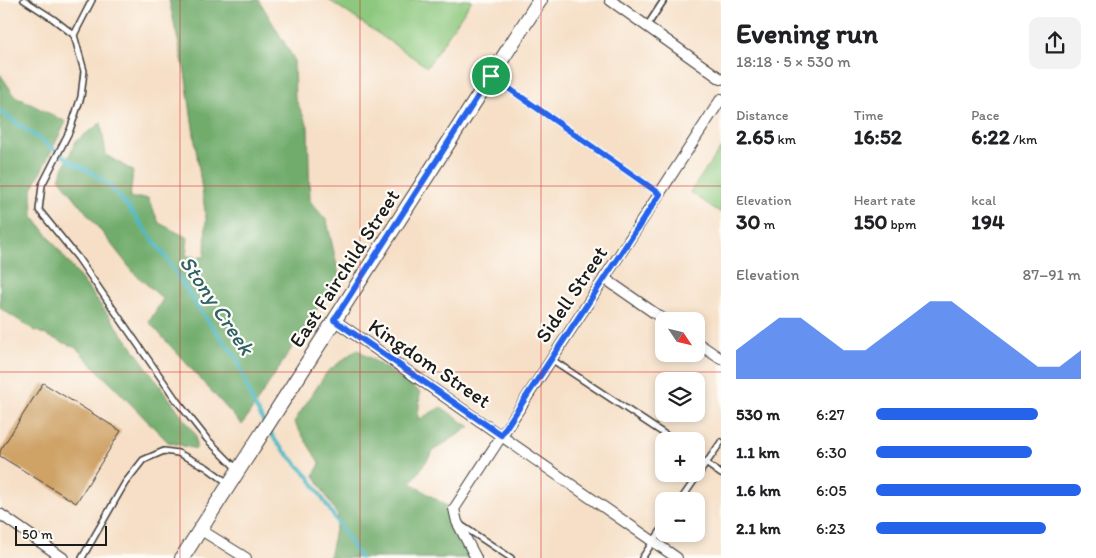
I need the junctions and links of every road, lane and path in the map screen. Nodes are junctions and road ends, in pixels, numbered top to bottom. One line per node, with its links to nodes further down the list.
1 (24, 0): 7 (lane)
2 (92, 0): 7 (lane)
3 (540, 0): 8 (street, East Fairchild Street)
4 (610, 0): 6 (street)
5 (664, 0): 6 (lane)
6 (647, 26): 9 (street)
7 (74, 35): 22 (lane)
8 (491, 76): 11 (lane); 14 (street, East Fairchild Street)
9 (721, 79)
10 (721, 100): 11 (street, Sidell Street)
11 (660, 194): 12 (street, Sidell Street)
12 (604, 278): 13 (street); 16 (street, Sidell Street)
13 (655, 313)
14 (334, 320): 19 (street, Kingdom Street); 22 (street, East Fairchild Street)
15 (705, 348): 17 (street)
16 (551, 359): 18 (lane); 19 (street, Sidell Street)
17 (721, 359)
18 (661, 432)
19 (501, 435): 27 (street, Sidell Street); 30 (street, Kingdom Street)
20 (721, 442): 21 (lane)
21 (706, 463): 23 (lane); 25 (lane)
22 (239, 471): 24 (street, East Fairchild Street)
23 (721, 474)
24 (230, 484): 28 (street, East Fairchild Street); 32 (lane)
25 (686, 492)
26 (0, 514): 31 (street)
27 (457, 522): 35 (street); 36 (lane)
28 (200, 530): 33 (street, East Fairchild Street); 34 (street)
29 (655, 539): 30 (lane)
30 (653, 542): 37 (lane); 38 (street, Kingdom Street)
31 (63, 558)
32 (82, 558)
33 (182, 558)
34 (246, 558)
35 (476, 558)
36 (511, 558)
37 (642, 558)
38 (677, 558)

